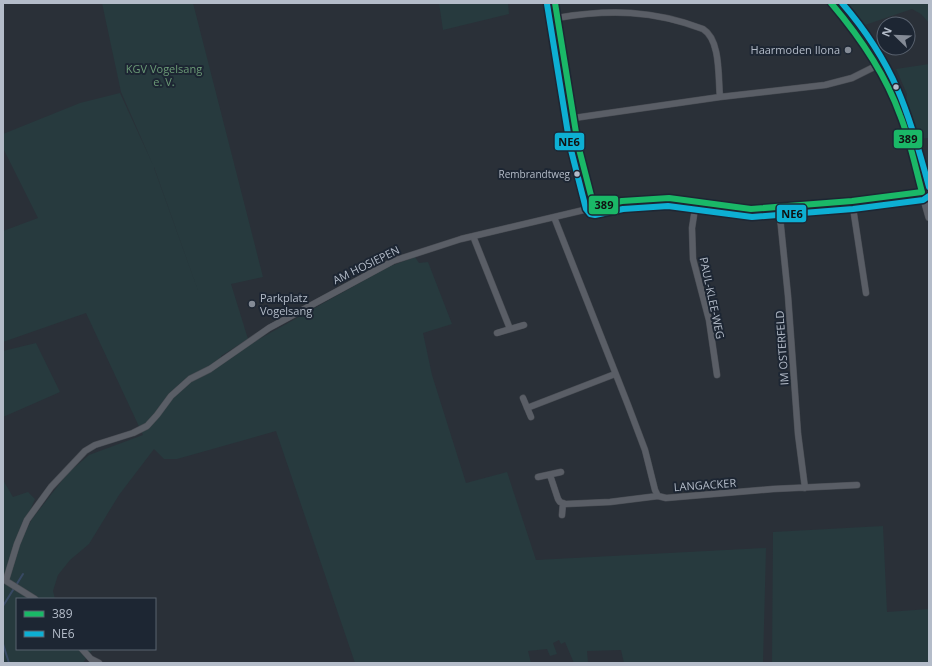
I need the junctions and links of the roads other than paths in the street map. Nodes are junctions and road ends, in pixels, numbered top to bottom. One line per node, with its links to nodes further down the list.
1 (555, 3): 3 (street)
2 (831, 3): 4 (street)
3 (557, 18): 5 (street); 6 (street)
4 (878, 65): 5 (street); 8 (street)
5 (720, 97): 6 (street)
6 (574, 118): 12 (street)
7 (929, 173): 8 (street)
8 (918, 176): 9 (street)
9 (922, 192): 10 (street, AM HOSIEPEN); 15 (street)
10 (852, 201): 13 (street, AM HOSIEPEN); 17 (street)
11 (696, 202): 12 (street, AM HOSIEPEN); 13 (street, AM HOSIEPEN); 22 (street, PAUL-KLEE-WEG)
12 (594, 207): 14 (street, AM HOSIEPEN)
13 (779, 207): 30 (street, IM OSTERFELD)
14 (554, 217): 16 (street, AM HOSIEPEN); 21 (street, LANGACKER)
15 (929, 217)
16 (473, 236): 19 (street); 34 (street, AM HOSIEPEN)
17 (866, 293)
18 (524, 325): 19 (street)
19 (510, 329): 20 (street)
20 (496, 333)
21 (615, 374): 24 (street); 31 (street, LANGACKER)
22 (717, 375)
23 (523, 398): 24 (street)
24 (527, 408): 25 (street)
25 (531, 417)
26 (561, 472): 27 (street)
27 (550, 475): 28 (street); 32 (street)
28 (538, 477)
29 (857, 485): 30 (street, LANGACKER)
30 (805, 488): 31 (street, LANGACKER)
31 (658, 496): 32 (street)
32 (563, 503): 33 (street)
33 (562, 515)
34 (4, 579): 35 (street)
35 (34, 598)
36 (83, 650): 37 (street)
37 (99, 663)

